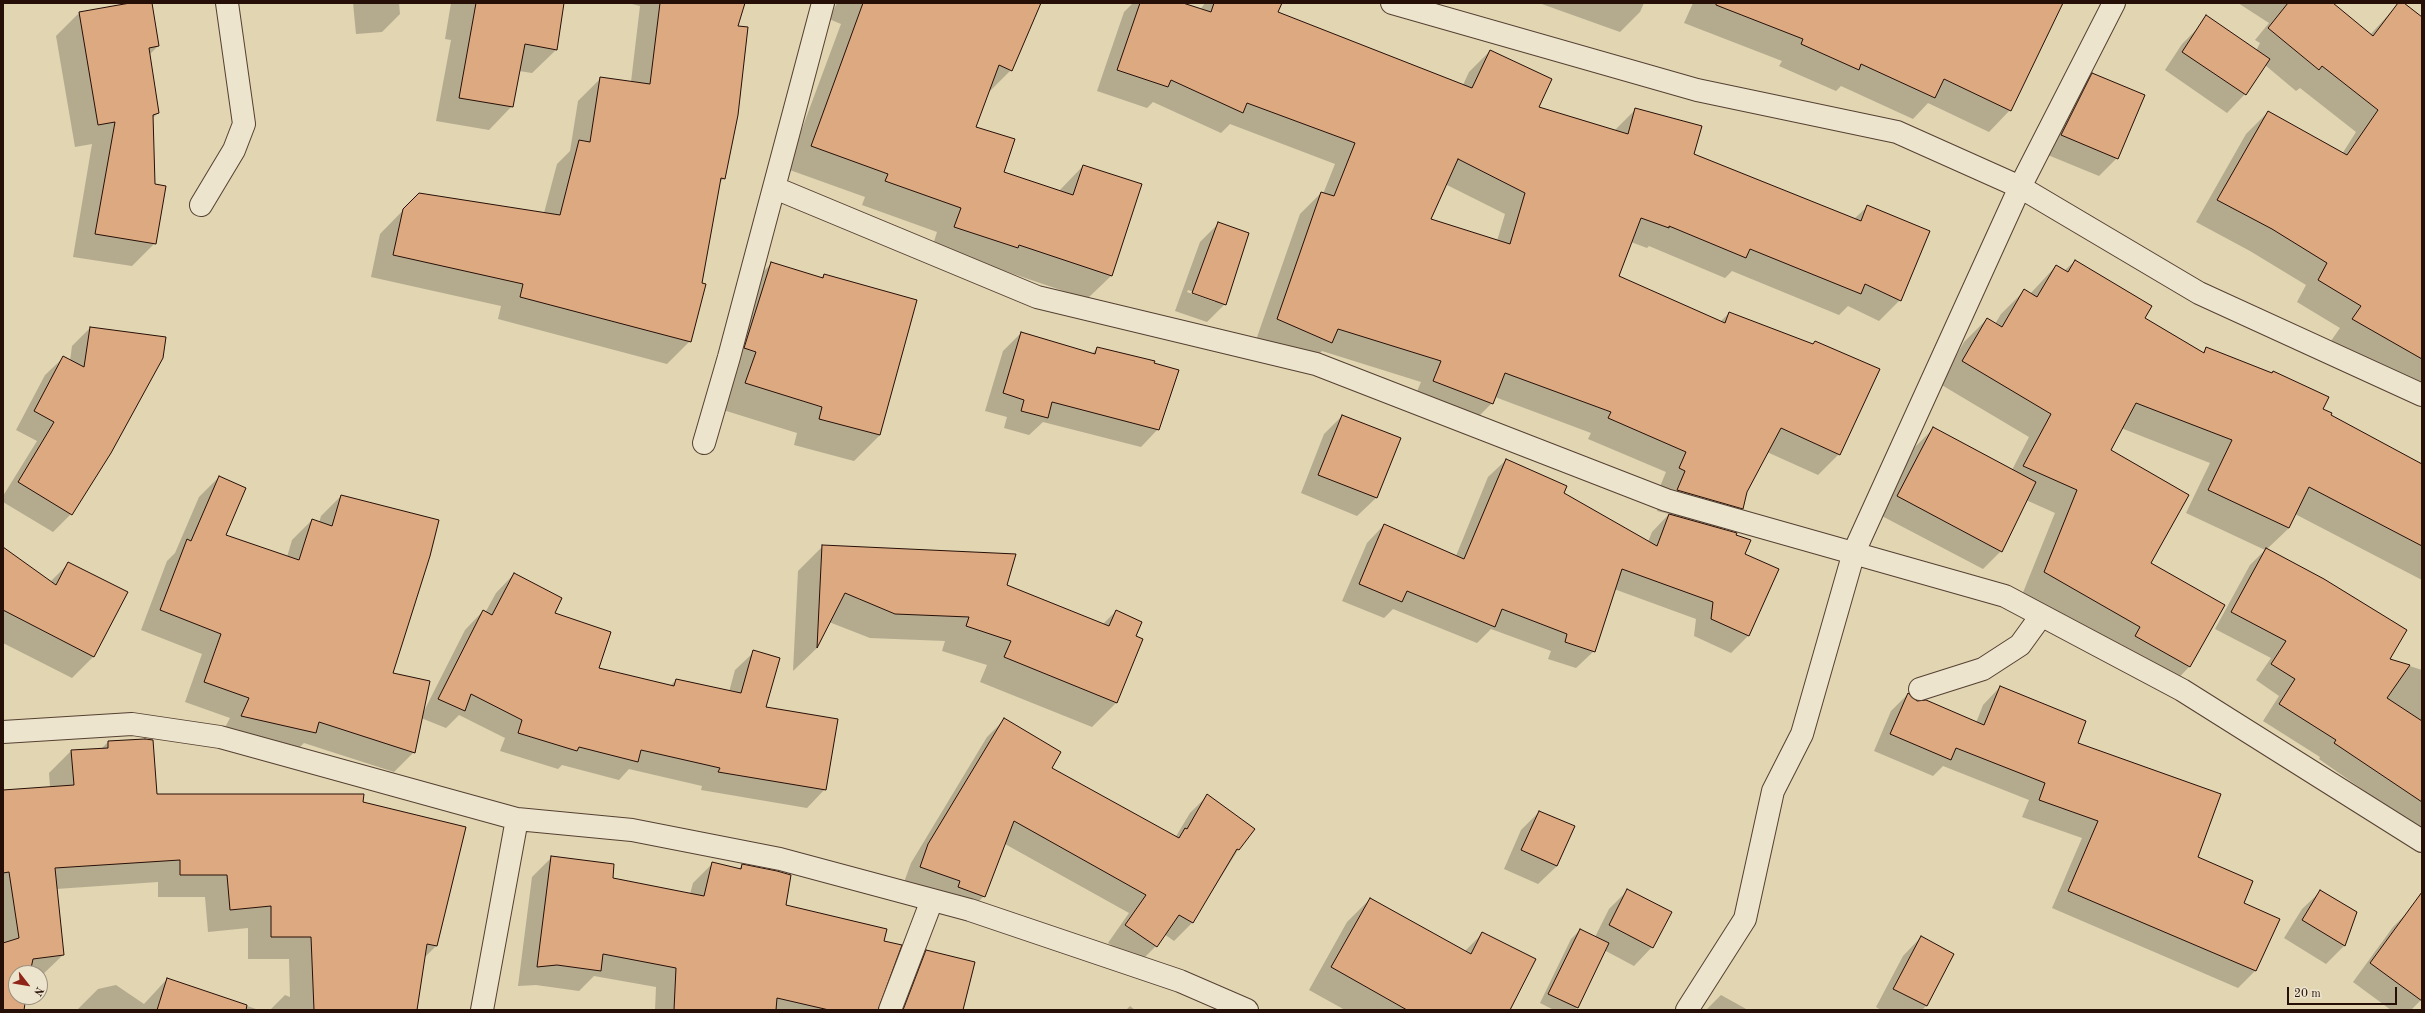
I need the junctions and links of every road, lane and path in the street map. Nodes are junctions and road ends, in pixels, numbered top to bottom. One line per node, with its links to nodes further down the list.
1 (227, 3): 7 (street)
2 (823, 3): 6 (street)
3 (1392, 3): 5 (street)
4 (2114, 3): 5 (street)
5 (2020, 186): 8 (street); 10 (street)
6 (775, 188): 9 (street); 10 (street)
7 (201, 205)
8 (2422, 395)
9 (704, 443)
10 (1854, 552): 11 (street); 20 (street)
11 (2041, 616): 12 (street); 15 (street)
12 (1920, 689)
13 (3, 732): 14 (street)
14 (517, 819): 16 (street); 17 (street)
15 (2422, 841)
16 (932, 900): 18 (street); 19 (street)
17 (482, 1010)
18 (890, 1010)
19 (1247, 1010)
20 (1687, 1010)

